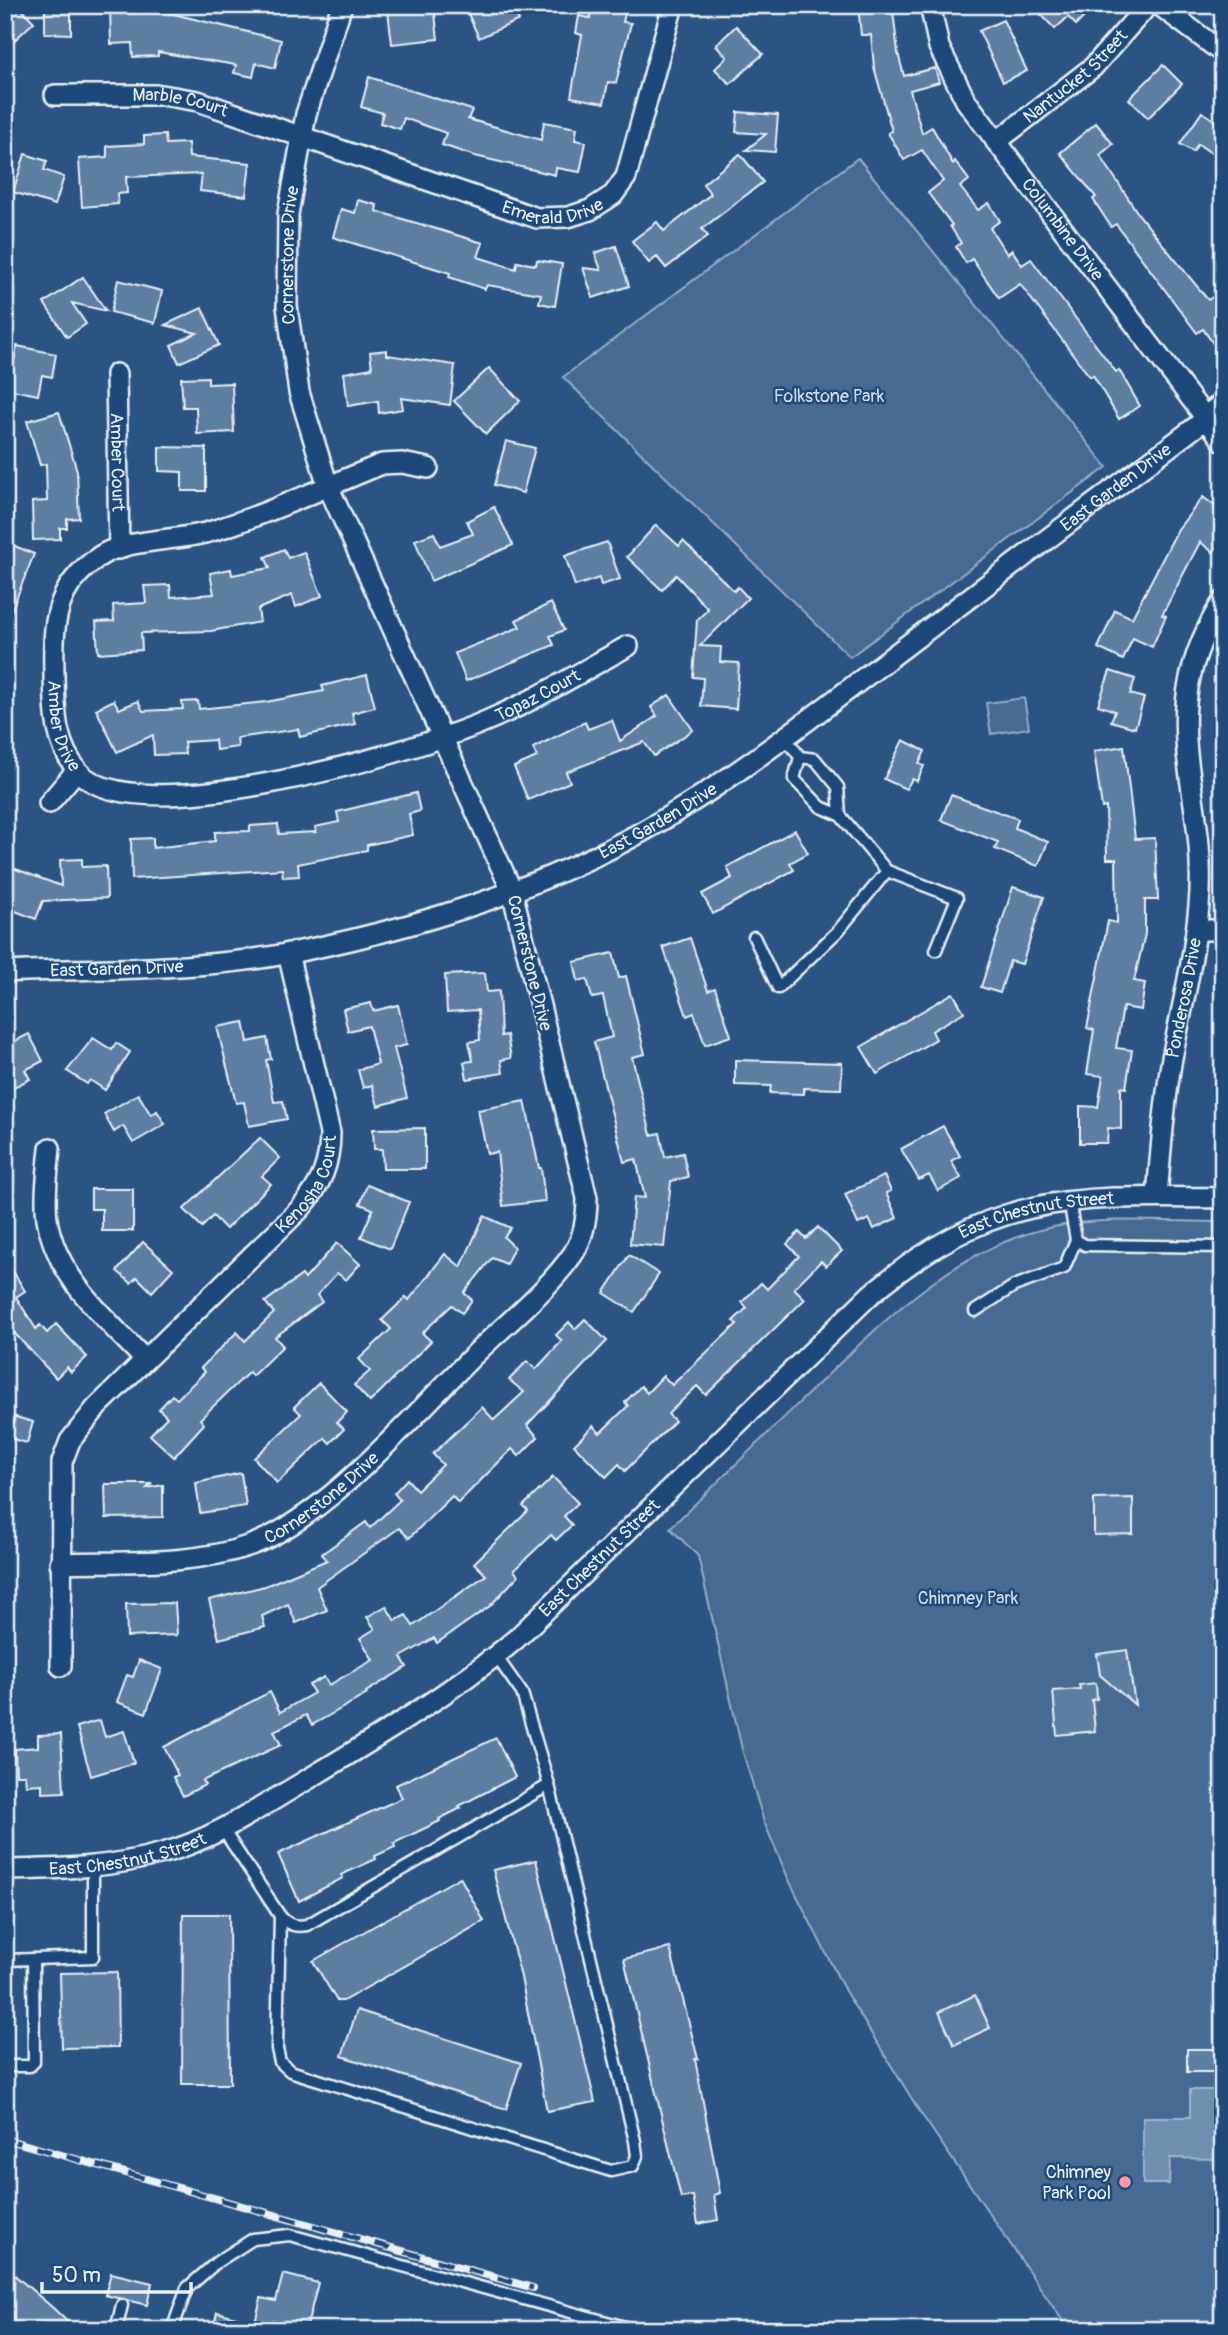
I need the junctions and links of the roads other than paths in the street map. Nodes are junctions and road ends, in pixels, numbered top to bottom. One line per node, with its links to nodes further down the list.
1 (342, 5): 8 (street, Cornerstone Drive)
2 (673, 5): 8 (street, Emerald Drive)
3 (930, 5): 9 (street, Columbine Drive)
4 (1147, 5): 9 (street, Nantucket Street)
5 (1159, 5): 6 (street)
6 (1223, 52)
7 (55, 95): 8 (street, Marble Court)
8 (301, 136): 14 (street, Cornerstone Drive)
9 (996, 142): 11 (street, Columbine Drive)
10 (116, 374): 15 (street, Amber Court)
11 (1214, 413): 12 (street, Columbine Drive); 18 (street, East Garden Drive)
12 (1223, 441)
13 (428, 468): 14 (street, Amber Drive)
14 (328, 486): 15 (street, Amber Drive); 19 (street, Cornerstone Drive)
15 (119, 549): 21 (street, Amber Drive)
16 (1223, 601): 26 (street, Ponderosa Drive)
17 (628, 646): 19 (street, Topaz Court)
18 (784, 737): 20 (lane); 25 (street, East Garden Drive)
19 (444, 738): 21 (street, Amber Drive); 25 (street, Cornerstone Drive)
20 (800, 757): 23 (lane); 23 (lane)
21 (77, 770): 22 (street)
22 (49, 803)
23 (839, 815): 24 (lane)
24 (887, 871): 28 (lane); 29 (lane)
25 (513, 891): 30 (street, East Garden Drive); 40 (street, Cornerstone Drive)
26 (1196, 930): 27 (street); 33 (street, Ponderosa Drive)
27 (1223, 930)
28 (754, 937)
29 (936, 950)
30 (288, 953): 31 (street, East Garden Drive); 39 (street, Kenosha Court)
31 (5, 972)
32 (50, 1148): 39 (street)
33 (1157, 1196): 34 (street, East Chestnut Street); 35 (street, East Chestnut Street)
34 (1223, 1198)
35 (1069, 1200): 36 (lane); 41 (street, East Chestnut Street)
36 (1076, 1240): 37 (lane); 38 (lane)
37 (1223, 1247)
38 (975, 1311)
39 (145, 1360): 40 (street, Kenosha Court)
40 (60, 1563): 42 (street, Kenosha Court)
41 (496, 1656): 43 (lane); 44 (street, East Chestnut Street)
42 (61, 1665)
43 (550, 1785): 47 (lane); 47 (lane)
44 (222, 1828): 45 (street, East Chestnut Street); 47 (lane)
45 (93, 1866): 46 (street, East Chestnut Street); 48 (lane)
46 (5, 1870)
47 (280, 1916)
48 (33, 1959): 49 (lane); 50 (lane)
49 (5, 1960)
50 (5, 2066)
51 (122, 2305): 52 (lane)
52 (116, 2330)
53 (172, 2330): 54 (lane)
54 (636, 2330)

